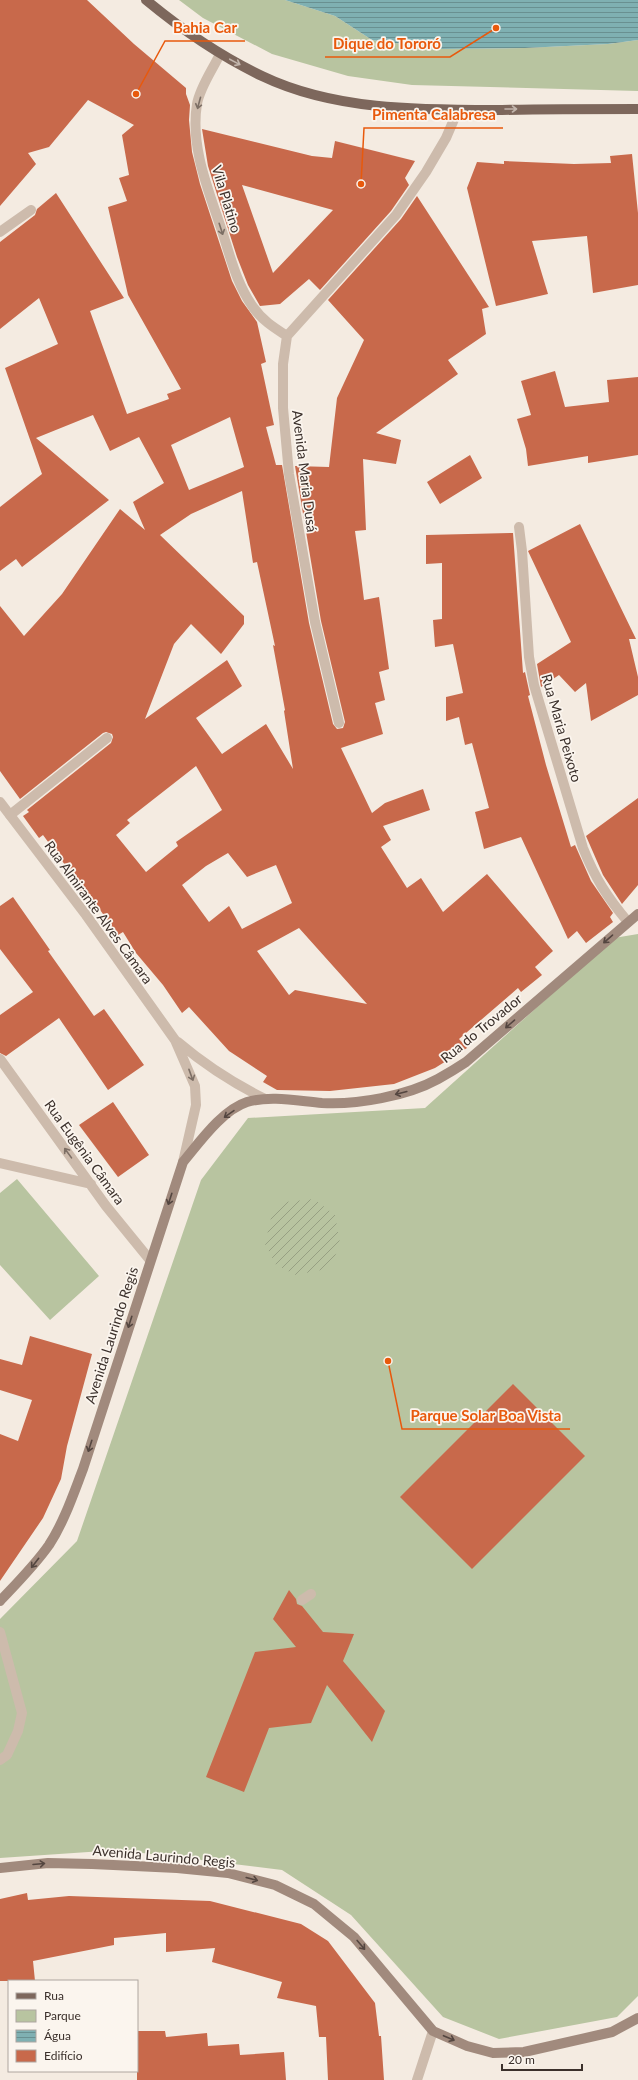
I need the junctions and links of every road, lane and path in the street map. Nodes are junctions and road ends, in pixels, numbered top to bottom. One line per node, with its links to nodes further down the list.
1 (146, 0): 2 (main road)
2 (220, 54): 4 (main road, one-way to 4); 7 (street, Vila Platino, one-way to 7)
3 (638, 109): 4 (main road, one-way to 3)
4 (458, 110): 7 (street)
5 (31, 210): 6 (street)
6 (0, 232)
7 (287, 336): 9 (street, Avenida Maria Dusá)
8 (519, 527): 14 (street, Rua Maria Peixoto)
9 (339, 723)
10 (107, 738): 12 (street)
11 (0, 802): 12 (street, Rua Almirante Alves Câmara)
12 (10, 815): 15 (street, Rua Almirante Alves Câmara)
13 (638, 914): 14 (street, Rua do Trovador)
14 (628, 922): 17 (street, Rua do Trovador, one-way to 17)
15 (175, 1040): 17 (street, Rua Almirante Alves Câmara); 18 (street, Rua Almirante Alves Câmara, one-way to 18)
16 (0, 1059): 20 (street, Rua Eugênia Câmara, one-way to 16)
17 (265, 1098): 18 (street, Avenida Laurindo Regis, one-way to 18)
18 (183, 1162): 21 (street, Avenida Laurindo Regis, one-way to 21)
19 (0, 1163): 20 (street)
20 (91, 1184): 21 (street, Rua Eugênia Câmara)
21 (150, 1260): 22 (street, Avenida Laurindo Regis, one-way to 22)
22 (0, 1601)
23 (0, 1632): 24 (street)
24 (0, 1760)
25 (0, 1868): 27 (street, Avenida Laurindo Regis, one-way to 27)
26 (638, 2018): 27 (street, Avenida Laurindo Regis, one-way to 26)
27 (433, 2031): 28 (street)
28 (417, 2080)

